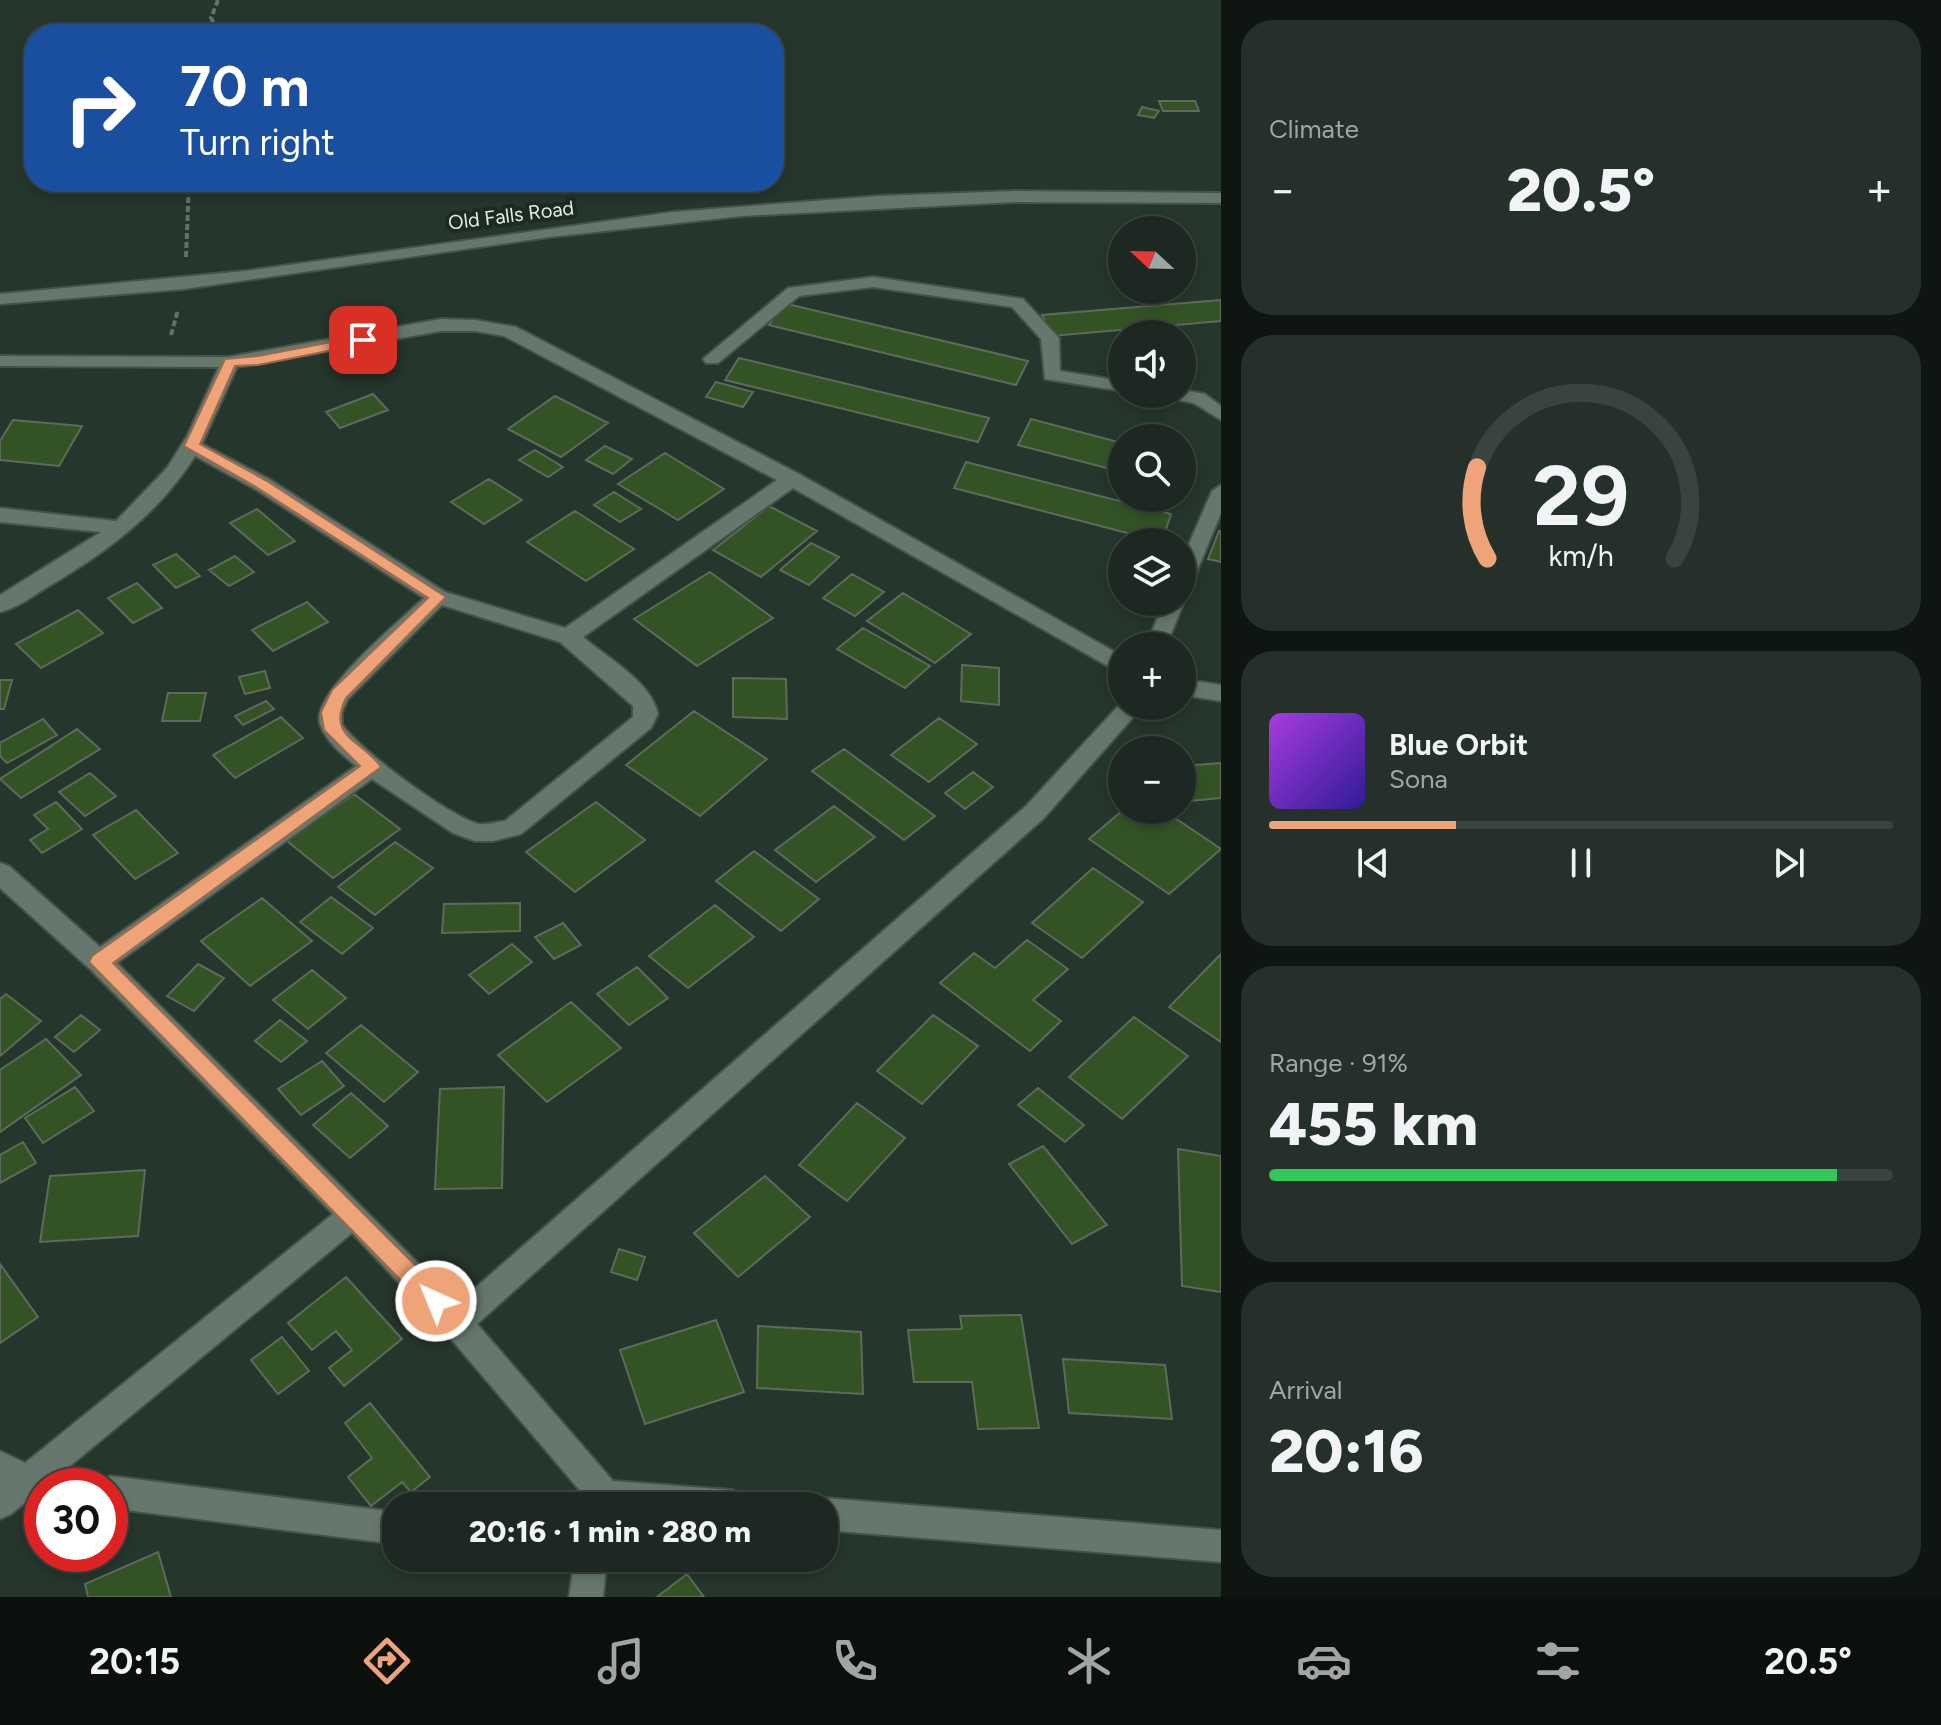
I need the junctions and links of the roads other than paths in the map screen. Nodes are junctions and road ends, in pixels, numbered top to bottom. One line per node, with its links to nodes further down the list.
1 (1221, 198): 2 (street, Old Falls Road)
2 (0, 299)
3 (712, 359): 6 (lane)
4 (0, 361): 5 (lane)
5 (230, 362): 9 (street); 10 (street)
6 (1108, 384)
7 (1196, 398): 8 (lane)
8 (1221, 415)
9 (191, 446): 13 (street); 15 (street)
10 (792, 479): 17 (street); 18 (street)
11 (1221, 491): 14 (lane)
12 (0, 515): 13 (street)
13 (122, 528): 16 (street)
14 (1196, 550)
15 (438, 597): 17 (street); 22 (street)
16 (0, 605)
17 (568, 637): 22 (street)
18 (1108, 658)
19 (1196, 689): 20 (street)
20 (1221, 693)
21 (1119, 720): 26 (street)
22 (372, 767): 24 (street)
23 (0, 873): 24 (street)
24 (99, 962): 25 (street)
25 (353, 1215): 26 (street); 27 (street)
26 (457, 1323): 28 (street)
27 (13, 1474): 30 (street)
28 (596, 1492)
29 (128, 1494): 32 (street)
30 (0, 1503)
31 (838, 1515): 33 (street)
32 (382, 1526)
33 (1221, 1546)
34 (589, 1572): 35 (street)
35 (586, 1597)

